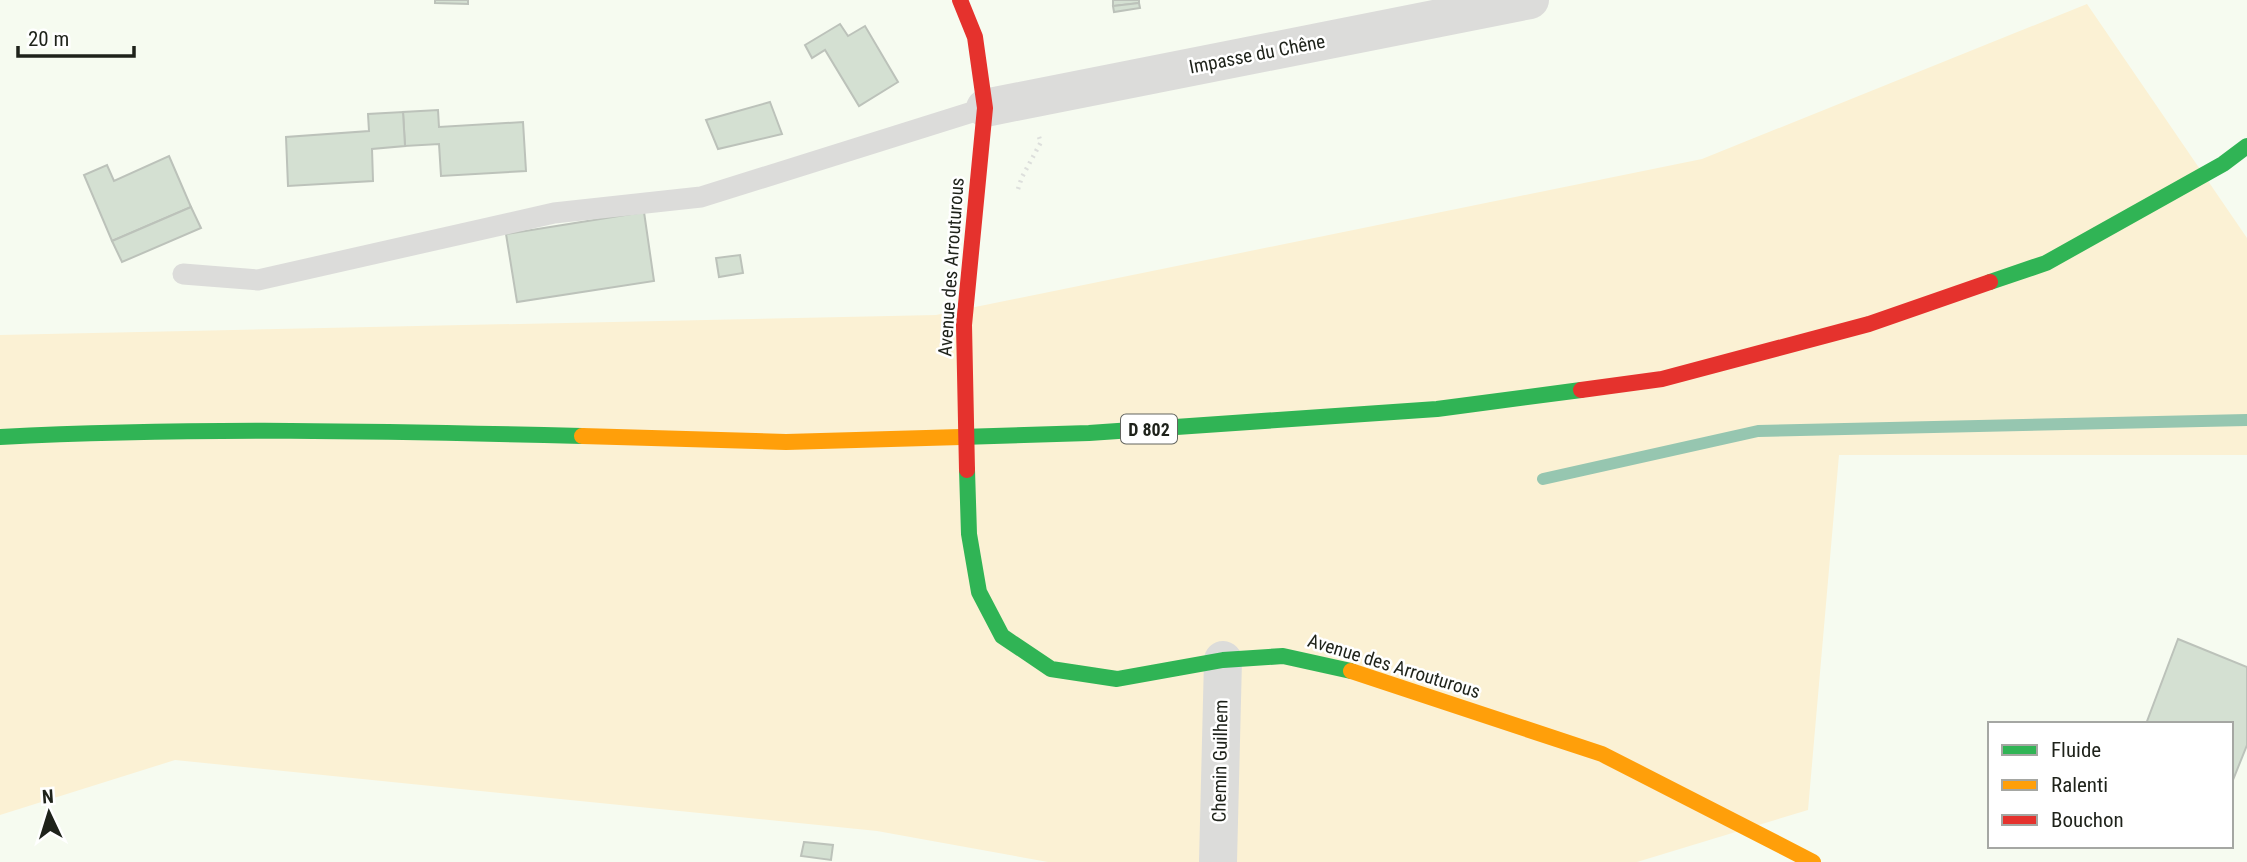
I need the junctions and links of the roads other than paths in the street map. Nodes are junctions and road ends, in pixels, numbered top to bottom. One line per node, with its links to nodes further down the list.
1 (960, 0): 3 (main road, Avenue des Arrouturous)
2 (1530, 0): 3 (street, Impasse du Chêne)
3 (985, 108): 5 (lane); 7 (main road, Avenue des Arrouturous)
4 (2247, 146): 6 (main road, D 802)
5 (183, 274)
6 (0, 437)
7 (1223, 660): 8 (street, Chemin Guilhem); 9 (main road, Avenue des Arrouturous)
8 (1218, 862)
9 (1813, 862)

